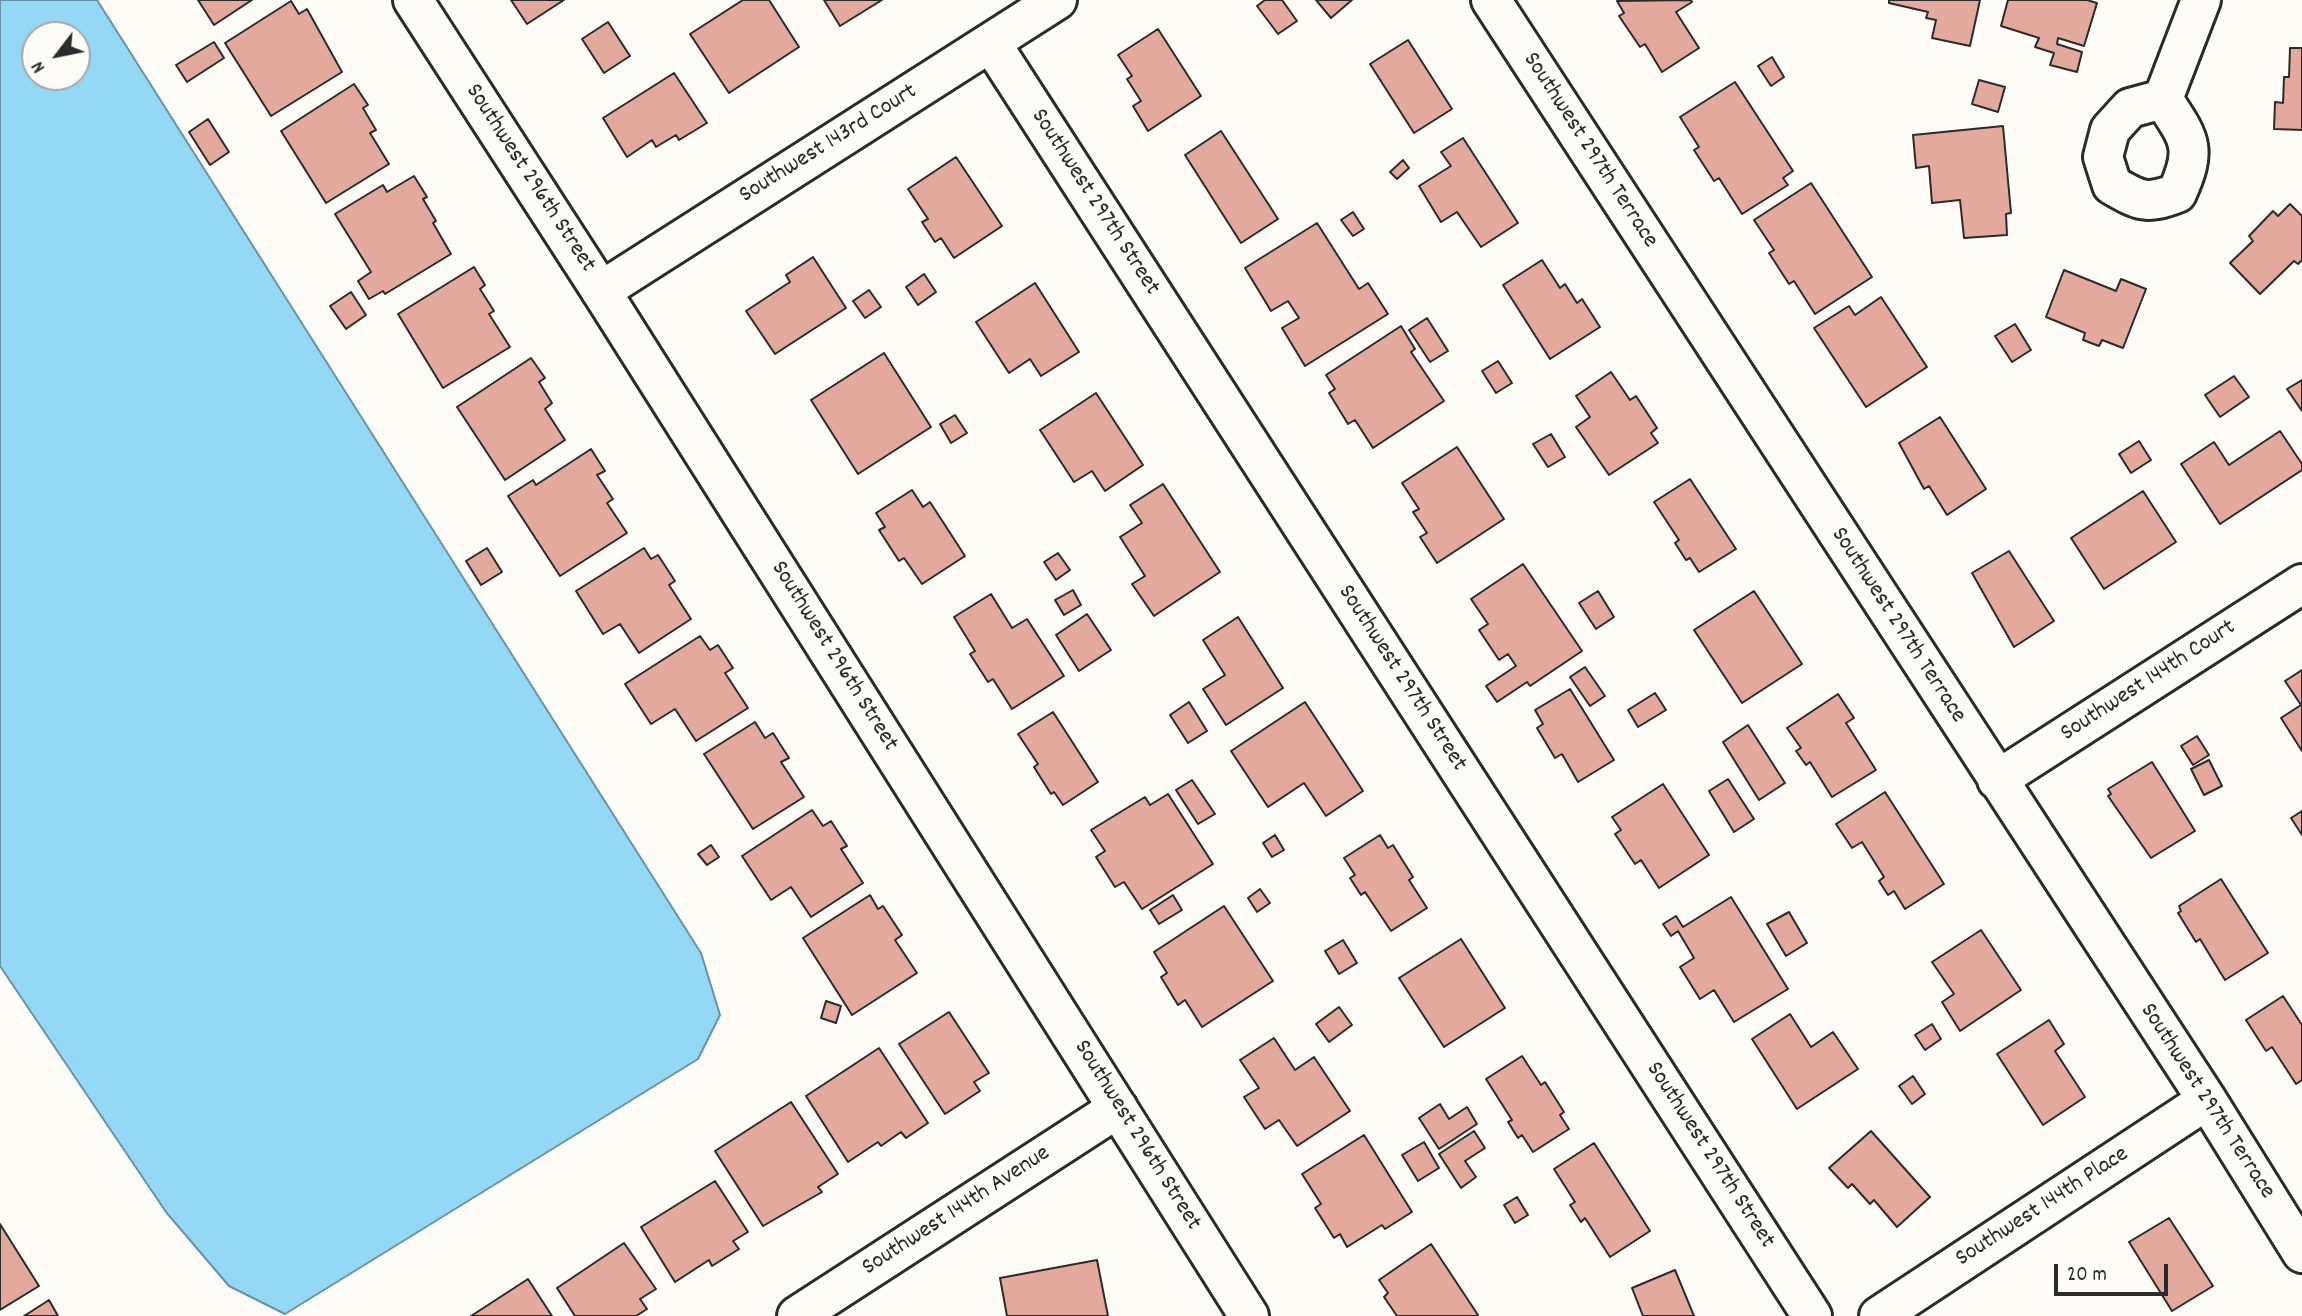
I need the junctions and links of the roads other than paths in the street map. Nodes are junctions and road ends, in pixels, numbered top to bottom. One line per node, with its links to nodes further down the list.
1 (414, 0): 7 (street, Southwest 296th Street)
2 (1057, 0): 5 (street, Southwest 143rd Court)
3 (1491, 0): 9 (street, Southwest 297th Terrace)
4 (2201, 0): 6 (street)
5 (991, 43): 7 (street, Southwest 143rd Court); 15 (street, Southwest 297th Street)
6 (2164, 99)
7 (601, 290): 11 (street, Southwest 296th Street)
8 (2302, 584): 9 (street, Southwest 144th Court)
9 (1997, 780): 10 (street, Southwest 297th Terrace)
10 (2207, 1100): 12 (street, Southwest 297th Terrace); 16 (street, Southwest 144th Place)
11 (1118, 1108): 13 (street, Southwest 144th Avenue); 14 (street, Southwest 296th Street)
12 (2302, 1254)
13 (797, 1316)
14 (1249, 1316)
15 (1812, 1316)
16 (1879, 1316)

